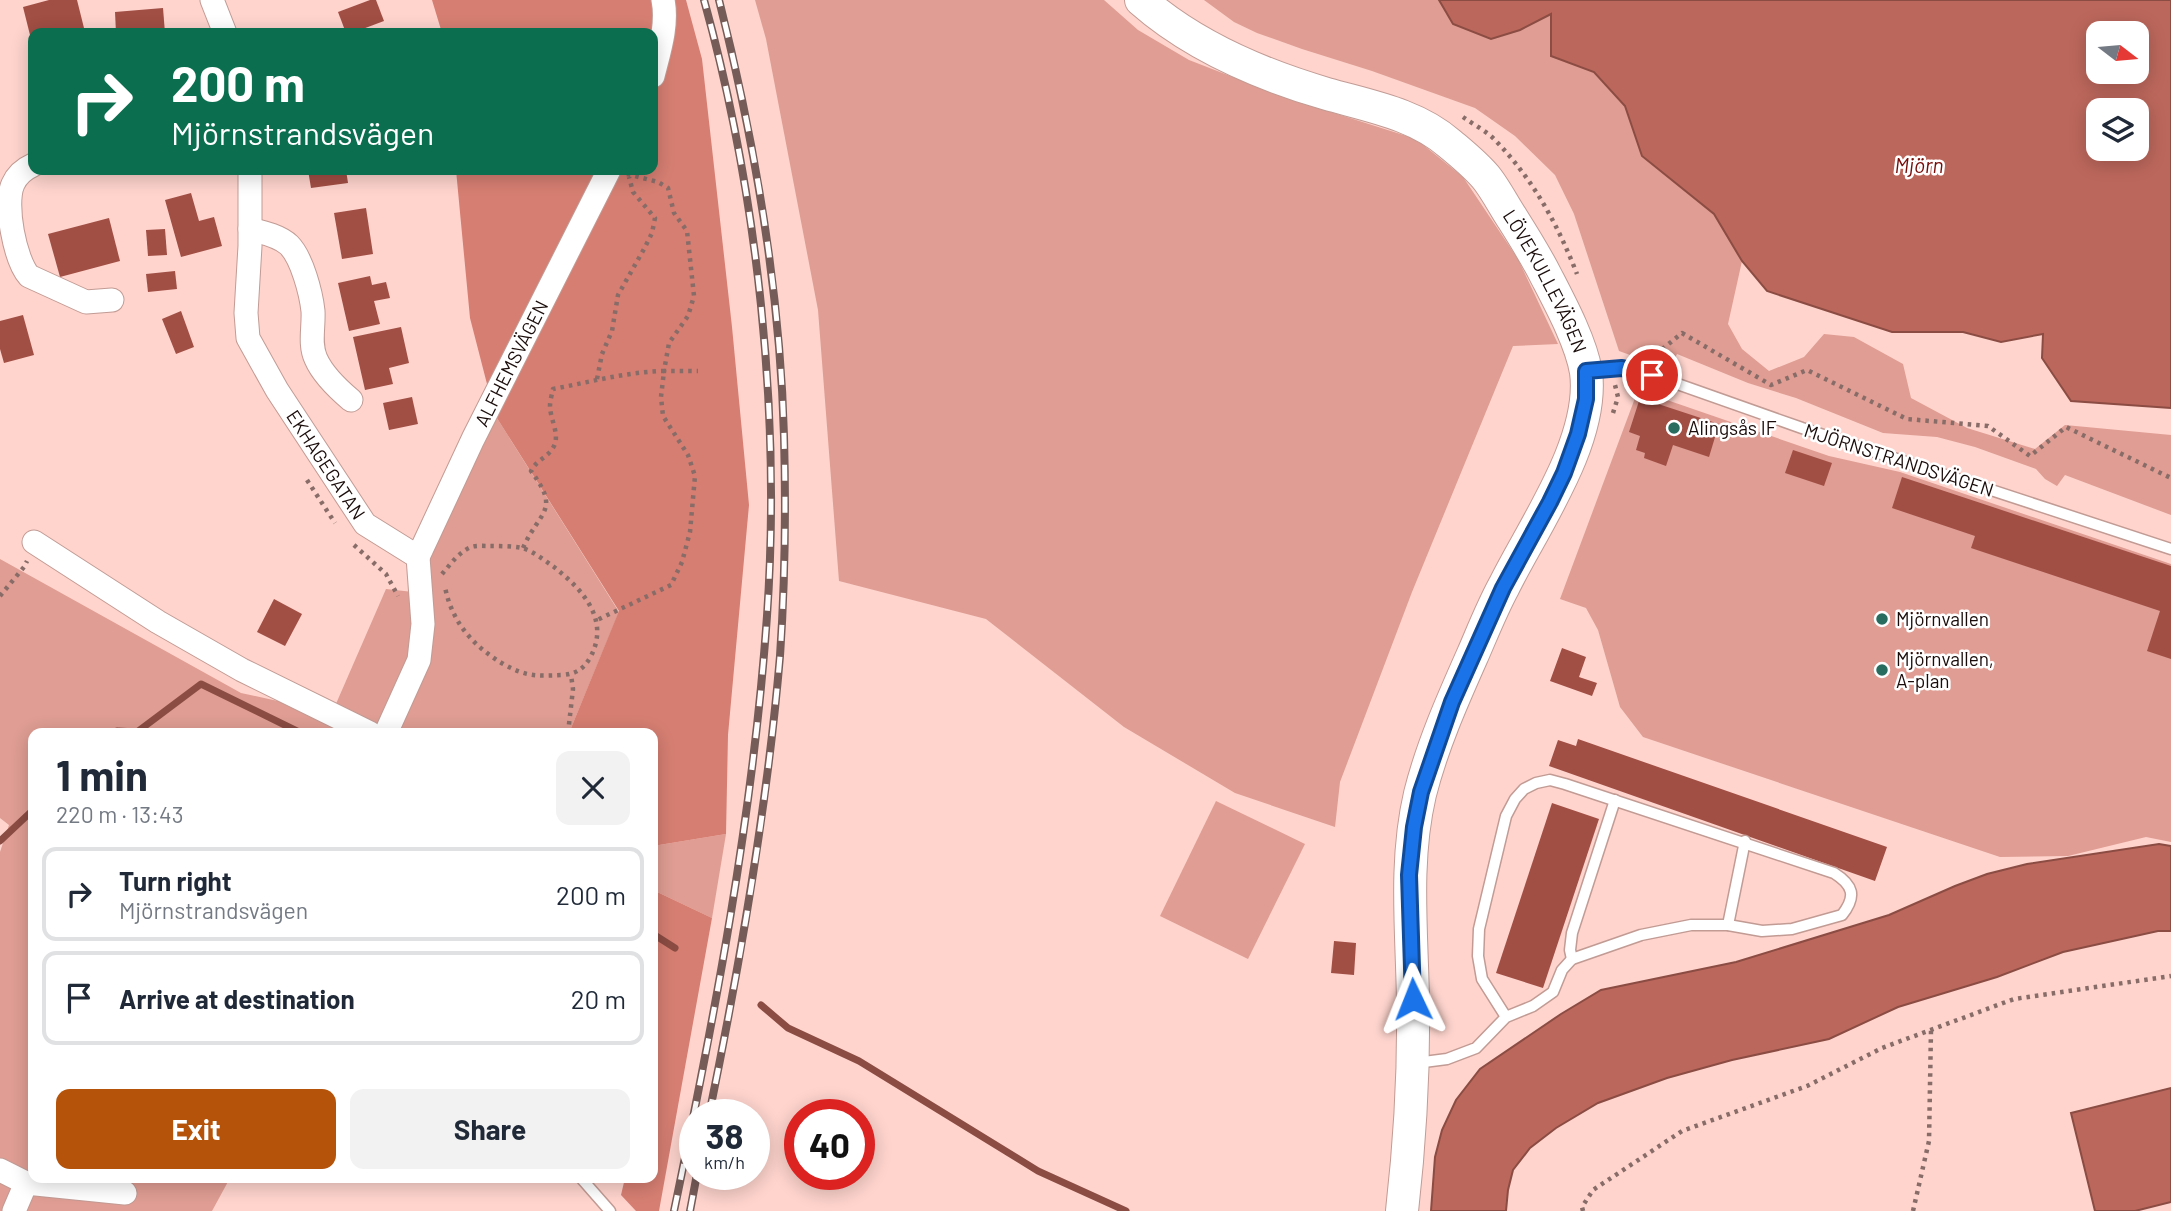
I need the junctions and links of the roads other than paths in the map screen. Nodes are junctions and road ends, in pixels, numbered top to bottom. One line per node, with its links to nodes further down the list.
1 (212, 0): 4 (street)
2 (663, 0): 5 (street)
3 (1141, 0): 11 (street, LÖVEKULLEVÄGEN)
4 (224, 28)
5 (658, 57)
6 (28, 168): 10 (street)
7 (250, 175): 9 (street, EKHAGEGATAN)
8 (618, 175): 15 (street, ALFHEMSVÄGEN)
9 (250, 229): 12 (street); 15 (street, EKHAGEGATAN)
10 (112, 300)
11 (1598, 369): 14 (lane, MJÖRNSTRANDSVÄGEN); 23 (street, LÖVEKULLEVÄGEN)
12 (351, 400)
13 (34, 542): 16 (street)
14 (2171, 549)
15 (418, 557): 17 (street)
16 (360, 728)
17 (388, 728)
18 (1615, 800): 19 (lane); 21 (lane); 22 (lane)
19 (1745, 841): 20 (lane); 20 (lane)
20 (1728, 925): 21 (lane)
21 (1572, 959): 22 (lane)
22 (1506, 1017): 23 (lane)
23 (1414, 1064): 30 (street, LÖVEKULLEVÄGEN)
24 (0, 1170): 25 (street)
25 (26, 1183): 27 (street); 28 (street)
26 (585, 1183): 29 (lane)
27 (125, 1194)
28 (14, 1211)
29 (610, 1211)
30 (1402, 1211)

